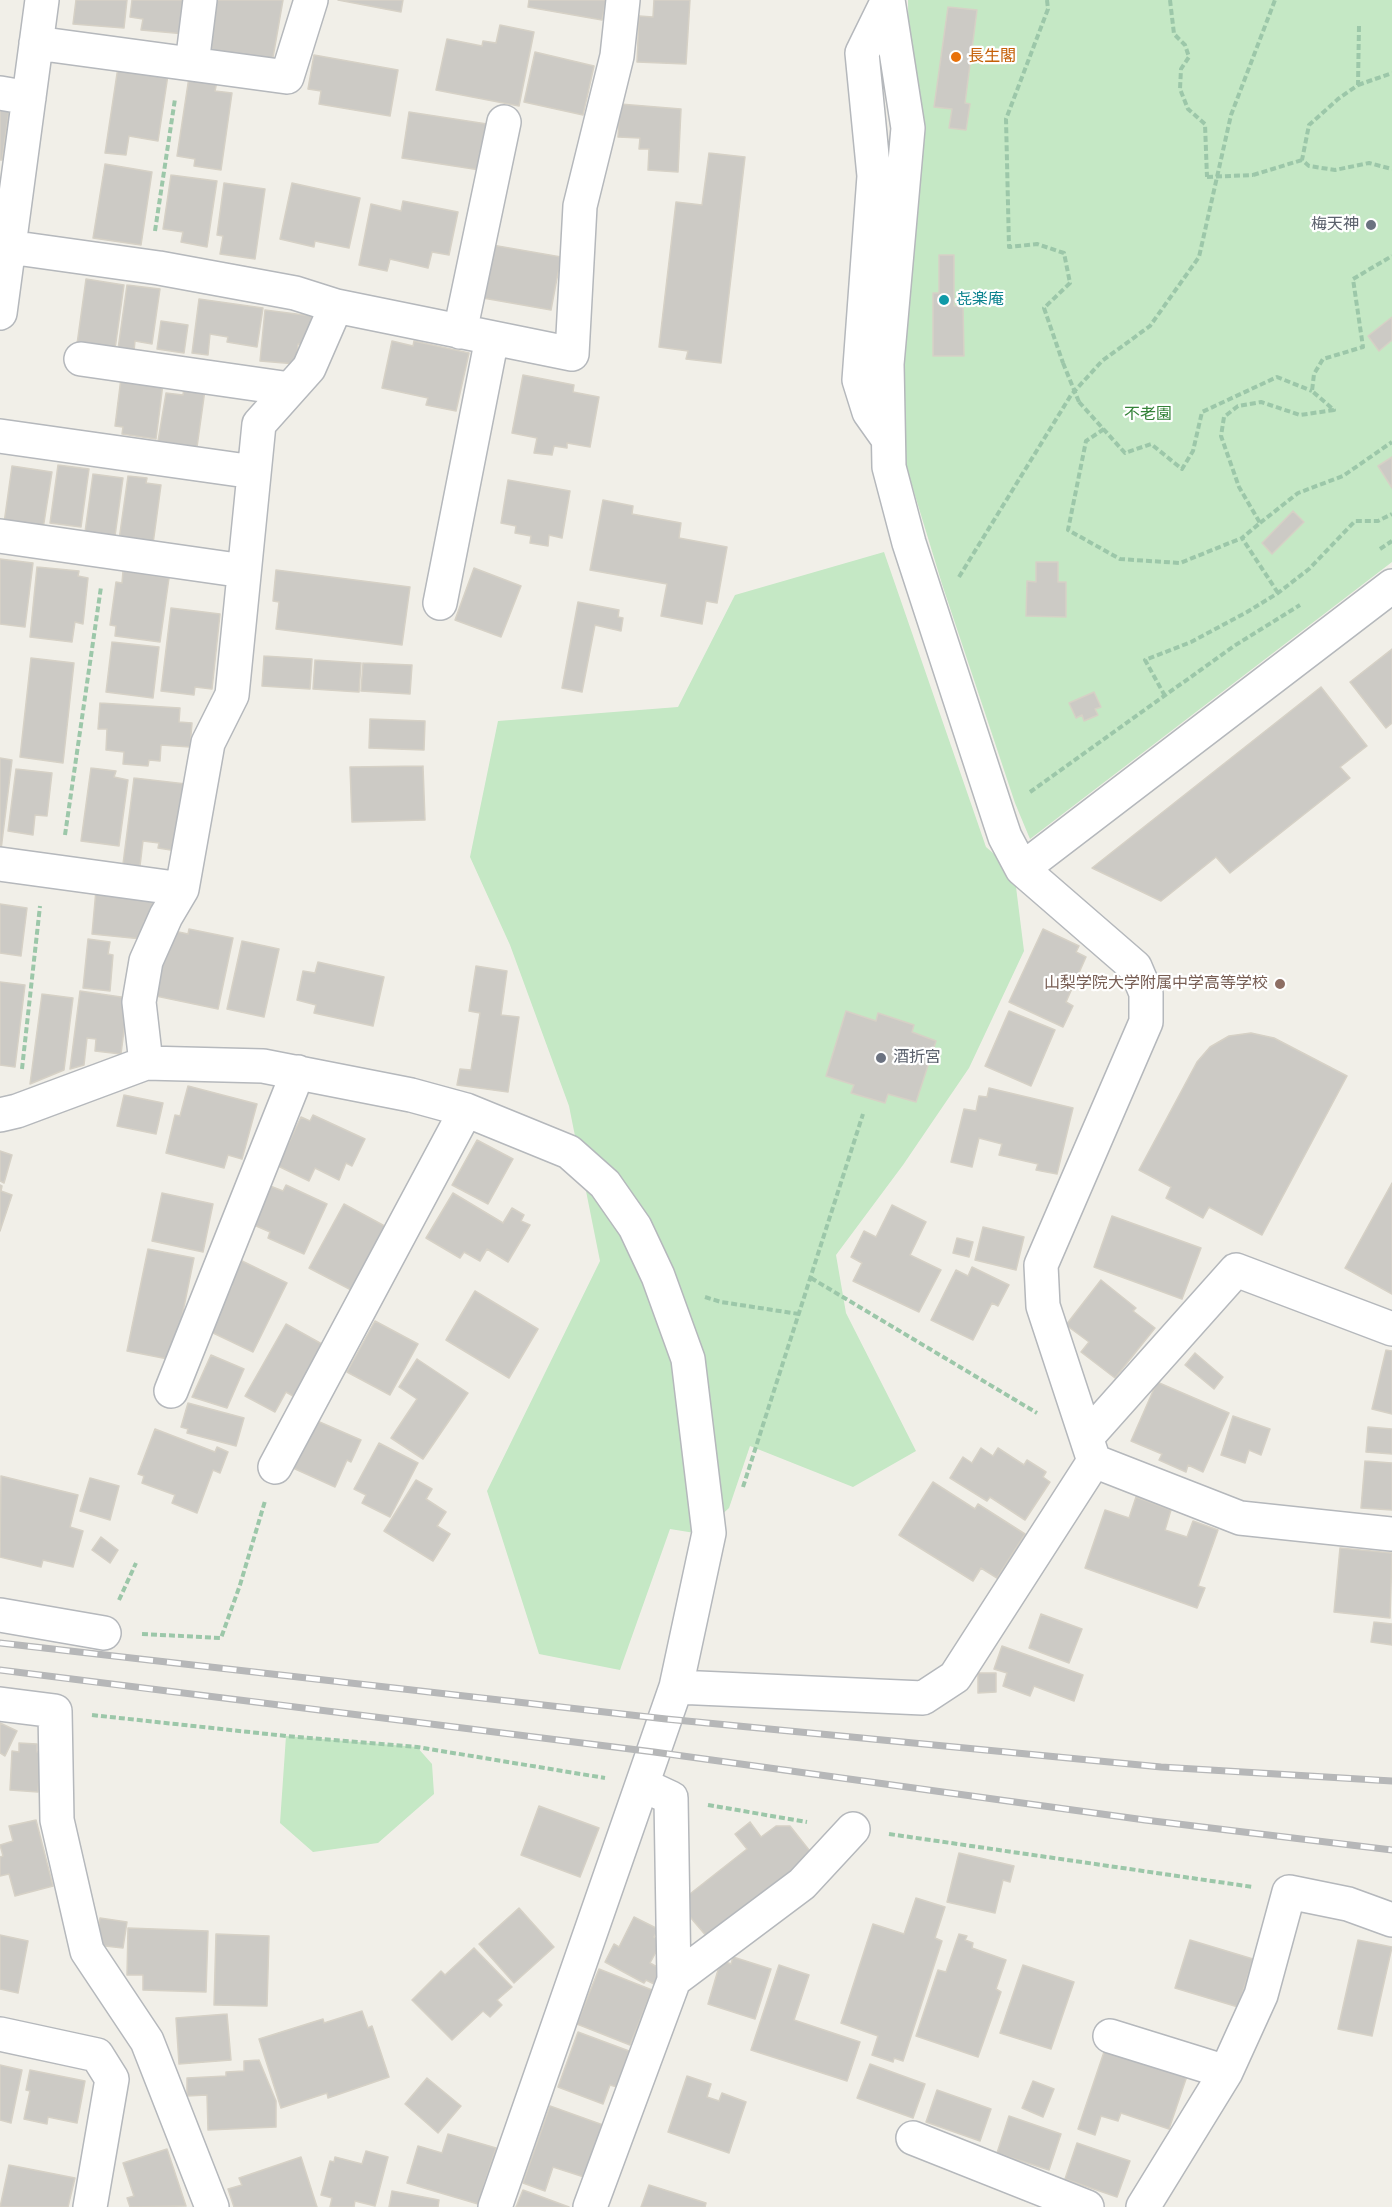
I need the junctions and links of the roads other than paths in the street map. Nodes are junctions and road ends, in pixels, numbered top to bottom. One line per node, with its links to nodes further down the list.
1 (42, 0): 6 (street)
2 (200, 0): 7 (street)
3 (311, 0): 7 (street)
4 (623, 0): 14 (street)
5 (888, 0): 24 (street)
6 (36, 43): 7 (street); 8 (street)
7 (186, 63)
8 (15, 96): 10 (street)
9 (504, 122): 13 (street)
10 (9, 247): 11 (street); 12 (street)
11 (336, 306): 13 (street); 16 (street)
12 (0, 313)
13 (460, 332): 14 (street)
14 (492, 338): 22 (street)
15 (81, 359): 16 (street)
16 (290, 389): 18 (street)
17 (0, 436): 18 (street)
18 (254, 472): 20 (street)
19 (0, 536): 20 (street)
20 (244, 571): 25 (street)
21 (1392, 586): 24 (street)
22 (440, 603)
23 (0, 864): 25 (street)
24 (1022, 868): 32 (street)
25 (182, 889): 26 (street)
26 (146, 1063): 27 (street); 29 (street)
27 (298, 1072): 28 (street); 31 (street)
28 (466, 1110): 33 (street); 37 (street)
29 (8, 1113)
30 (1392, 1329): 32 (street)
31 (171, 1391)
32 (1091, 1449): 34 (street); 37 (street)
33 (275, 1467)
34 (1392, 1534)
35 (0, 1615): 36 (street)
36 (104, 1633)
37 (676, 1687): 39 (street)
38 (0, 1704): 48 (street)
39 (657, 1792): 42 (street); 49 (street)
40 (853, 1829): 42 (street)
41 (1392, 1920): 45 (street)
42 (674, 1980): 50 (street)
43 (0, 2034): 47 (street)
44 (1110, 2036): 45 (street)
45 (1226, 2072): 52 (street)
46 (913, 2138): 51 (street)
47 (90, 2207)
48 (212, 2207)
49 (495, 2207)
50 (590, 2207)
51 (1088, 2207)
52 (1143, 2207)

